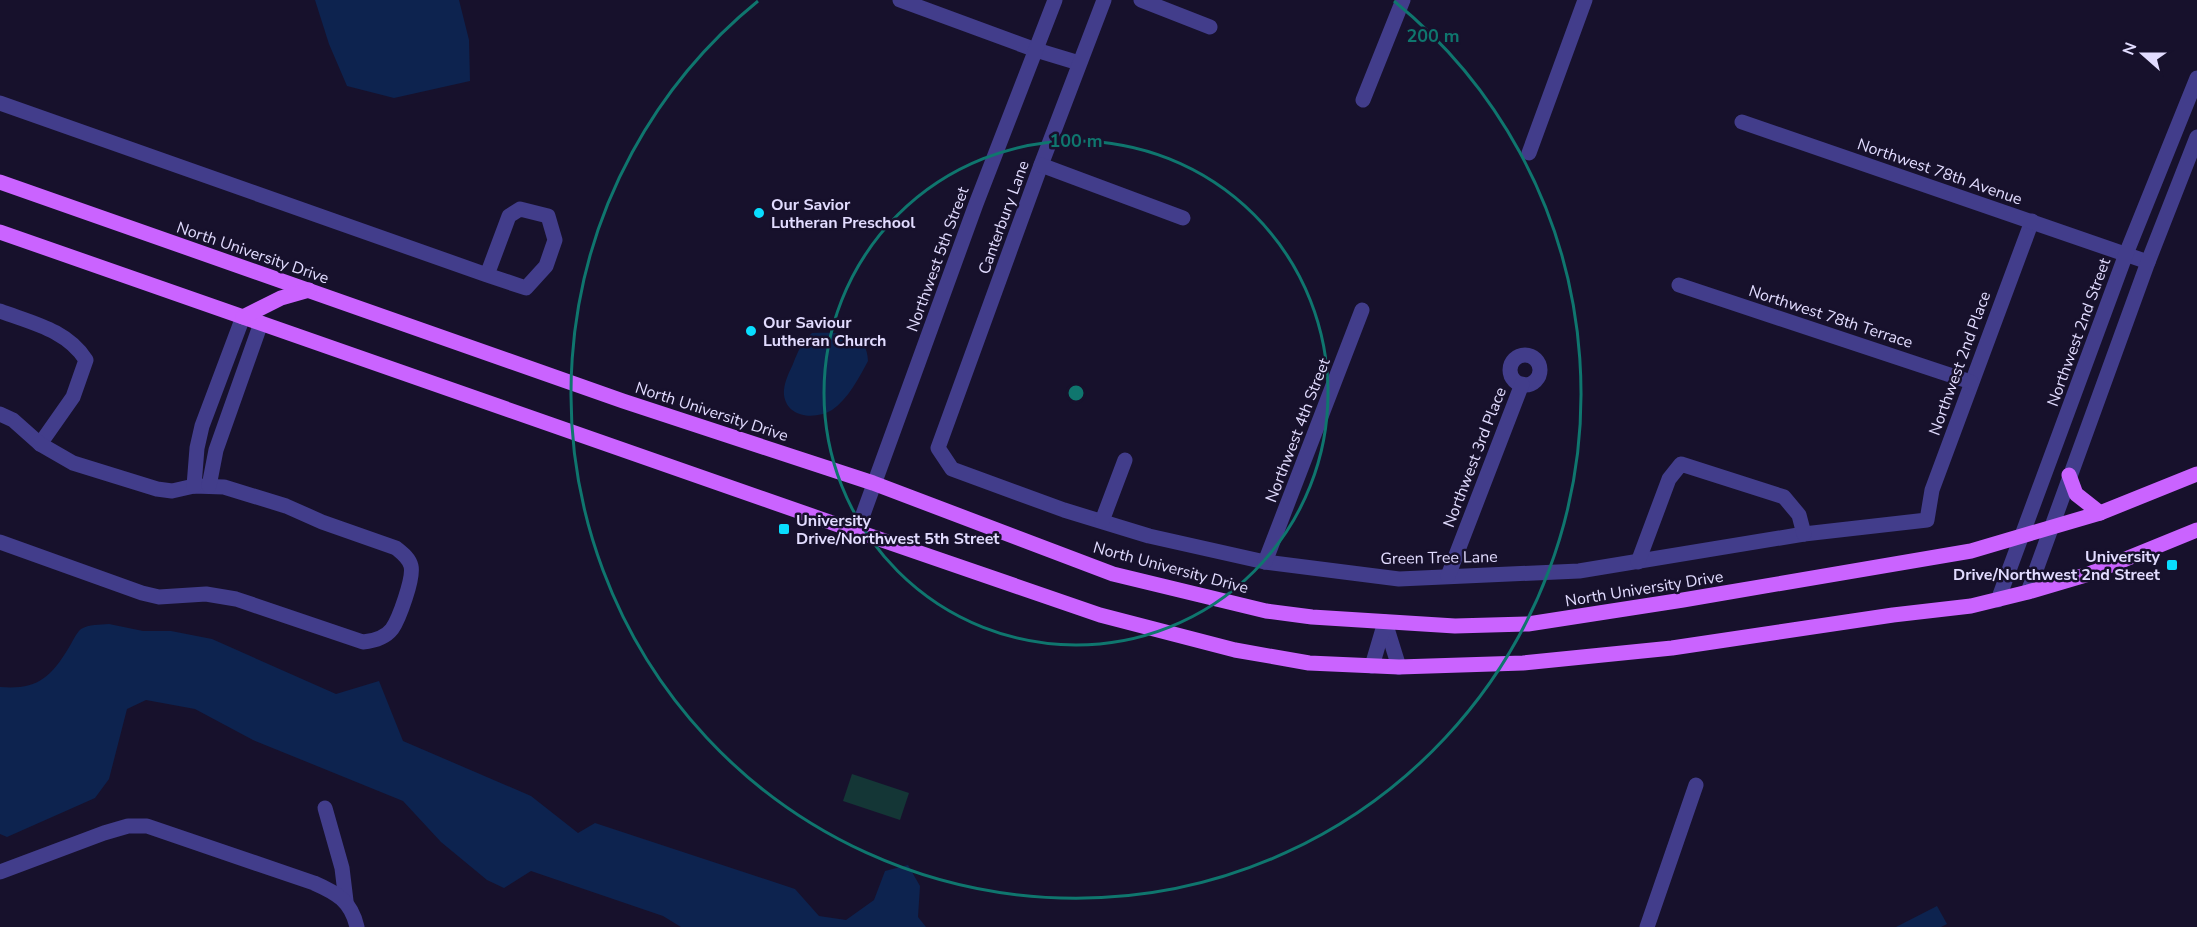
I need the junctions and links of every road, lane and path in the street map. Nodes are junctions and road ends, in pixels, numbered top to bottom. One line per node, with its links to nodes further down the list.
1 (900, 0): 8 (street)
2 (1055, 0): 8 (street, Northwest 5th Street)
3 (1104, 0): 9 (street, Canterbury Lane)
4 (1141, 0): 7 (street)
5 (1403, 0): 11 (street)
6 (1585, 0): 15 (street)
7 (1210, 27)
8 (1036, 50): 9 (street); 42 (street, Northwest 5th Street)
9 (1079, 63): 16 (street, Canterbury Lane)
10 (2196, 78): 17 (street, Northwest 2nd Street)
11 (1363, 100)
12 (0, 102): 25 (street)
13 (1742, 122): 21 (street, Northwest 78th Avenue)
14 (2197, 137): 19 (street)
15 (1529, 153)
16 (1041, 165): 20 (street); 38 (street, Canterbury Lane)
17 (2157, 177): 19 (street); 23 (street, Northwest 2nd Street)
18 (0, 182): 27 (main road, North University Drive)
19 (2178, 184): 24 (street)
20 (1183, 218)
21 (2032, 221): 23 (street, Northwest 78th Avenue); 32 (street, Northwest 2nd Place)
22 (0, 232): 30 (main road)
23 (2126, 254): 24 (street, Northwest 78th Avenue); 51 (street, Northwest 2nd Street)
24 (2148, 262): 41 (street)
25 (487, 275): 25 (street)
26 (1679, 285): 32 (street, Northwest 78th Terrace)
27 (309, 291): 30 (main road); 42 (main road, North University Drive)
28 (1362, 310): 53 (street, Northwest 4th Street)
29 (0, 311): 37 (street)
30 (243, 317): 31 (main road); 34 (street)
31 (261, 323): 35 (street); 49 (main road)
32 (1971, 382): 45 (street, Northwest 2nd Place)
33 (1522, 384): 55 (street, Northwest 3rd Place)
34 (214, 393): 35 (street); 43 (street)
35 (234, 399): 43 (street)
36 (0, 414): 37 (street)
37 (40, 444): 43 (street)
38 (938, 448): 46 (street, Green Tree Lane)
39 (1125, 460): 46 (street)
40 (2197, 474): 44 (main road, North University Drive)
41 (2069, 475): 44 (main road); 47 (street)
42 (873, 483): 49 (street, Northwest 5th Street); 58 (main road, North University Drive)
43 (202, 486): 52 (street)
44 (2100, 513): 47 (main road, North University Drive)
45 (1928, 520): 50 (street, Green Tree Lane)
46 (1102, 521): 53 (street, Green Tree Lane)
47 (2050, 526): 51 (main road, North University Drive); 56 (street)
48 (2197, 530): 56 (main road)
49 (856, 531): 59 (main road)
50 (1804, 534): 54 (street, Green Tree Lane); 54 (street)
51 (2022, 535): 57 (street, Northwest 2nd Street); 58 (main road, North University Drive)
52 (0, 543)
53 (1265, 562): 55 (street, Green Tree Lane)
54 (1638, 562): 55 (street, Green Tree Lane)
55 (1448, 576)
56 (2028, 592): 57 (main road)
57 (1998, 600): 60 (main road)
58 (1385, 622): 59 (street); 60 (street)
59 (1372, 666): 60 (main road)
60 (1399, 667)
61 (1696, 785): 66 (street)
62 (325, 808): 64 (street)
63 (0, 872): 64 (street)
64 (346, 901): 65 (street)
65 (357, 927)
66 (1647, 927)

